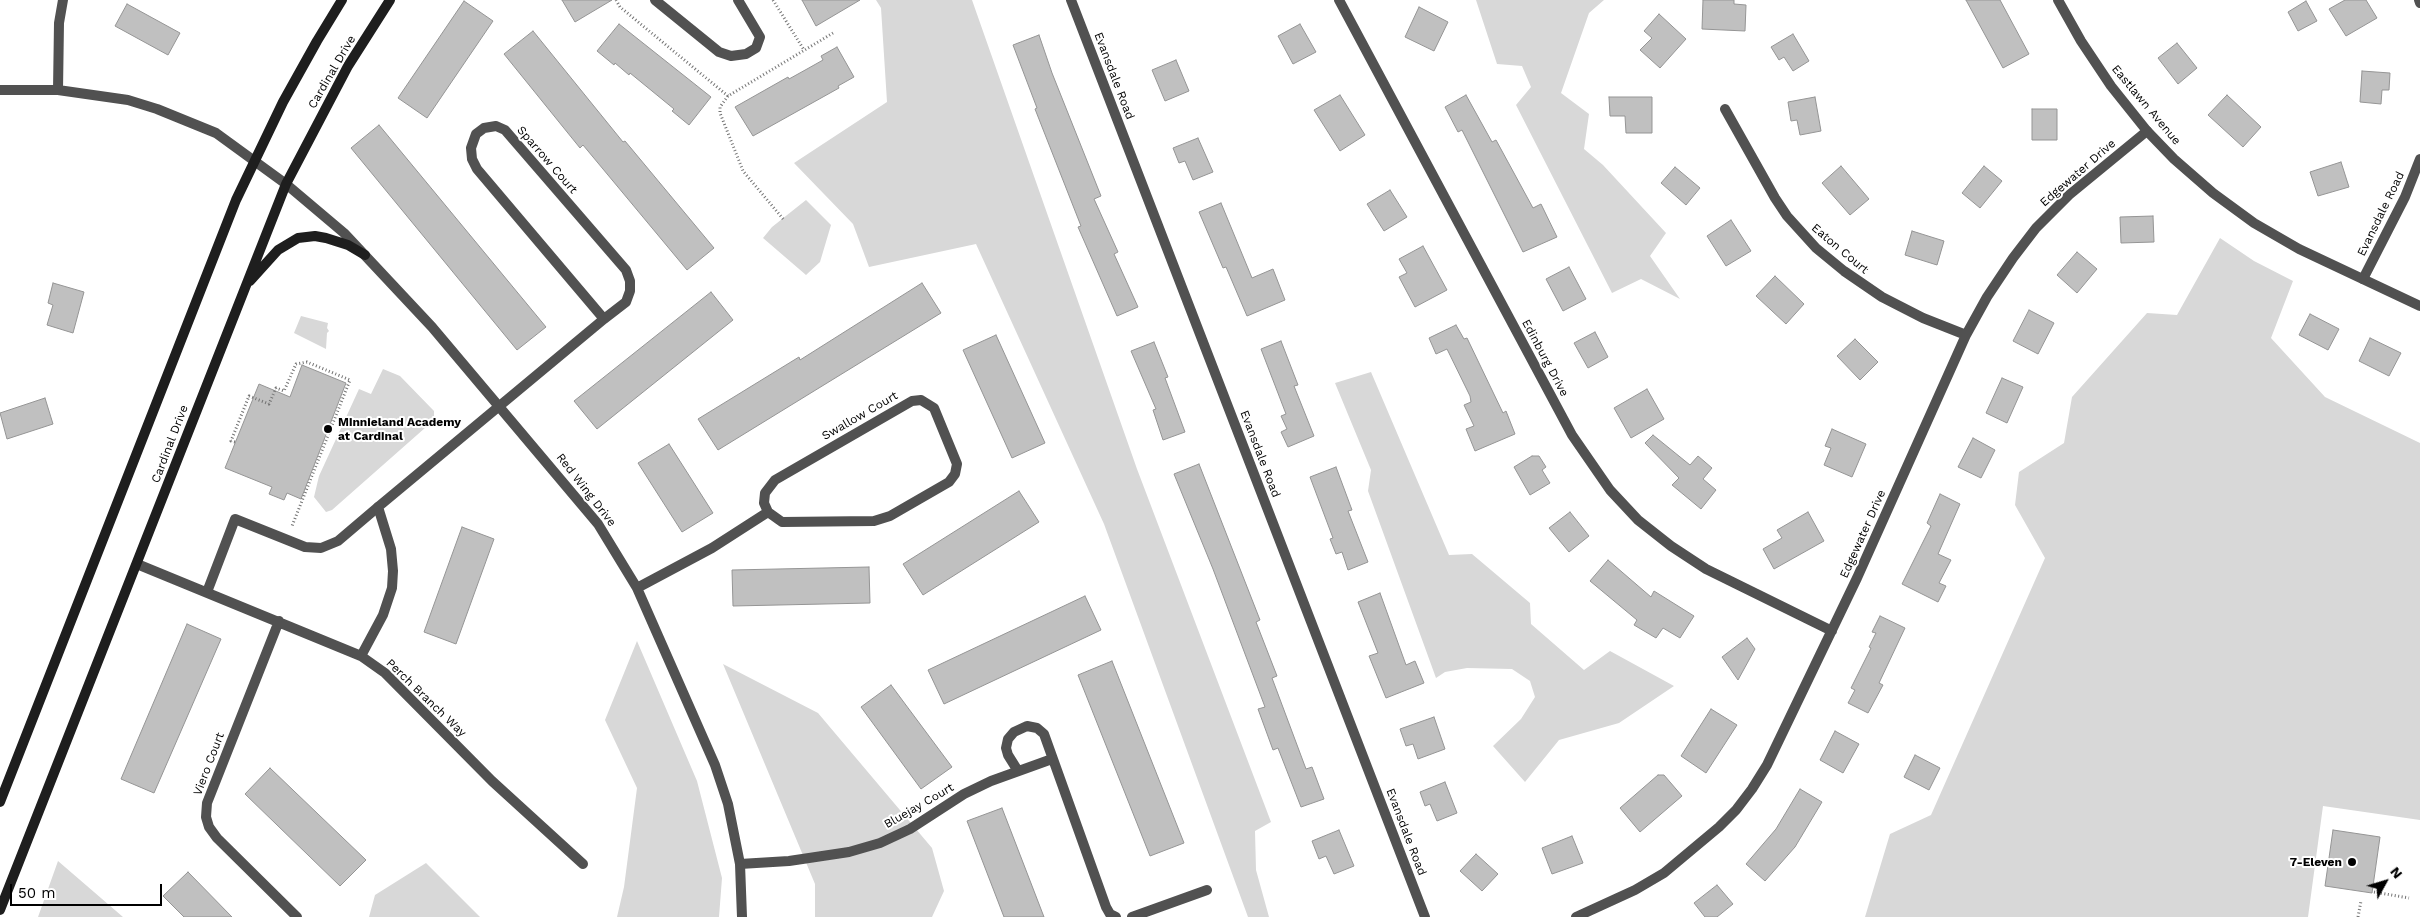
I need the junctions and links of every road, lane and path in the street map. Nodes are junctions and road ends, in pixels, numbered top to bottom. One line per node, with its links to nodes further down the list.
1 (63, 0): 12 (street)
2 (342, 0): 17 (main road)
3 (390, 0): 18 (main road, Cardinal Drive)
4 (655, 0): 5 (street)
5 (738, 0)
6 (773, 0): 10 (path)
7 (1071, 0): 51 (street, Evansdale Road)
8 (1339, 0): 35 (street, Edinburg Drive)
9 (2058, 0): 15 (street, Eastlawn Avenue)
10 (804, 50)
11 (0, 90): 12 (street, Red Wing Drive)
12 (58, 90): 17 (street, Red Wing Drive)
13 (728, 96): 19 (path)
14 (1725, 109): 25 (street, Eaton Court)
15 (2147, 130): 21 (street, Eastlawn Avenue); 25 (street, Edgewater Drive)
16 (2420, 159): 21 (street, Evansdale Road)
17 (254, 160): 18 (street, Red Wing Drive); 39 (main road)
18 (286, 184): 20 (street, Red Wing Drive); 22 (main road, Cardinal Drive)
19 (784, 220)
20 (365, 255): 22 (main road); 26 (street, Red Wing Drive)
21 (2363, 279): 23 (street, Eastlawn Avenue)
22 (246, 286): 31 (main road, Cardinal Drive)
23 (2420, 306)
24 (604, 319): 24 (street, Sparrow Court); 26 (street, Sparrow Court)
25 (1966, 335): 35 (street, Edgewater Drive)
26 (500, 406): 28 (street, Sparrow Court); 32 (street, Red Wing Drive)
27 (235, 442): 29 (path)
28 (378, 507): 33 (street, Sparrow Court); 36 (street)
29 (297, 512)
30 (768, 512): 30 (street, Swallow Court); 32 (street)
31 (137, 564): 33 (street, Perch Branch Way); 46 (main road, Cardinal Drive)
32 (637, 588): 41 (street, Red Wing Drive)
33 (207, 592): 34 (street, Perch Branch Way)
34 (279, 621): 36 (street, Perch Branch Way); 47 (street, Viero Court)
35 (1832, 631): 52 (street, Edgewater Drive)
36 (361, 656): 40 (street, Perch Branch Way)
37 (1052, 759): 38 (street, Bluejay Court); 38 (street); 49 (street)
38 (1018, 771): 41 (street, Bluejay Court)
39 (0, 802)
40 (583, 864)
41 (740, 864): 48 (street, Red Wing Drive)
42 (1207, 890): 50 (street)
43 (2374, 892): 44 (path)
44 (2409, 898)
45 (2361, 900): 53 (path)
46 (0, 910)
47 (297, 917)
48 (742, 917)
49 (1116, 917)
50 (1132, 917)
51 (1425, 917)
52 (1576, 917)
53 (2358, 917)

